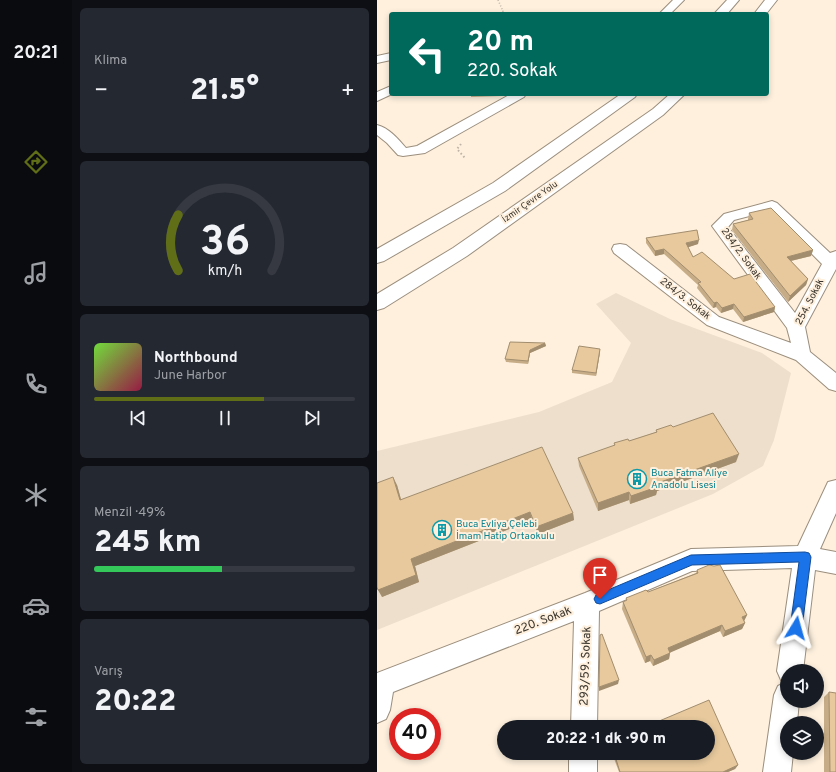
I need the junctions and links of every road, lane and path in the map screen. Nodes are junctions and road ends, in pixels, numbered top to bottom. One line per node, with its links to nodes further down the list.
1 (498, 0): 5 (path)
2 (679, 0): 6 (street)
3 (733, 0): 7 (highway)
4 (771, 0): 8 (highway)
5 (502, 12)
6 (666, 12)
7 (722, 12)
8 (762, 12)
9 (389, 57): 10 (street)
10 (377, 60)
11 (389, 91): 15 (street)
12 (516, 96): 16 (street)
13 (626, 96): 18 (highway)
14 (676, 96): 20 (highway, İzmir Çevre Yolu)
15 (377, 98)
16 (377, 129)
17 (620, 249): 22 (street, 284/3. Sokak)
18 (377, 258)
19 (833, 259): 21 (street, 254. Sokak); 21 (street, 284/2. Sokak)
20 (377, 302)
21 (796, 327): 22 (street, 254. Sokak)
22 (802, 355): 23 (street)
23 (836, 384)
24 (836, 489): 25 (street)
25 (805, 557): 26 (street, 220. Sokak); 27 (street, 220. Sokak); 28 (street)
26 (836, 563)
27 (587, 604): 29 (street, 220. Sokak); 32 (street, 293/59. Sokak)
28 (791, 664)
29 (379, 685): 31 (street)
30 (785, 708): 35 (street)
31 (377, 710)
32 (584, 720)
33 (583, 760): 34 (street)
34 (583, 772)
35 (777, 772)

